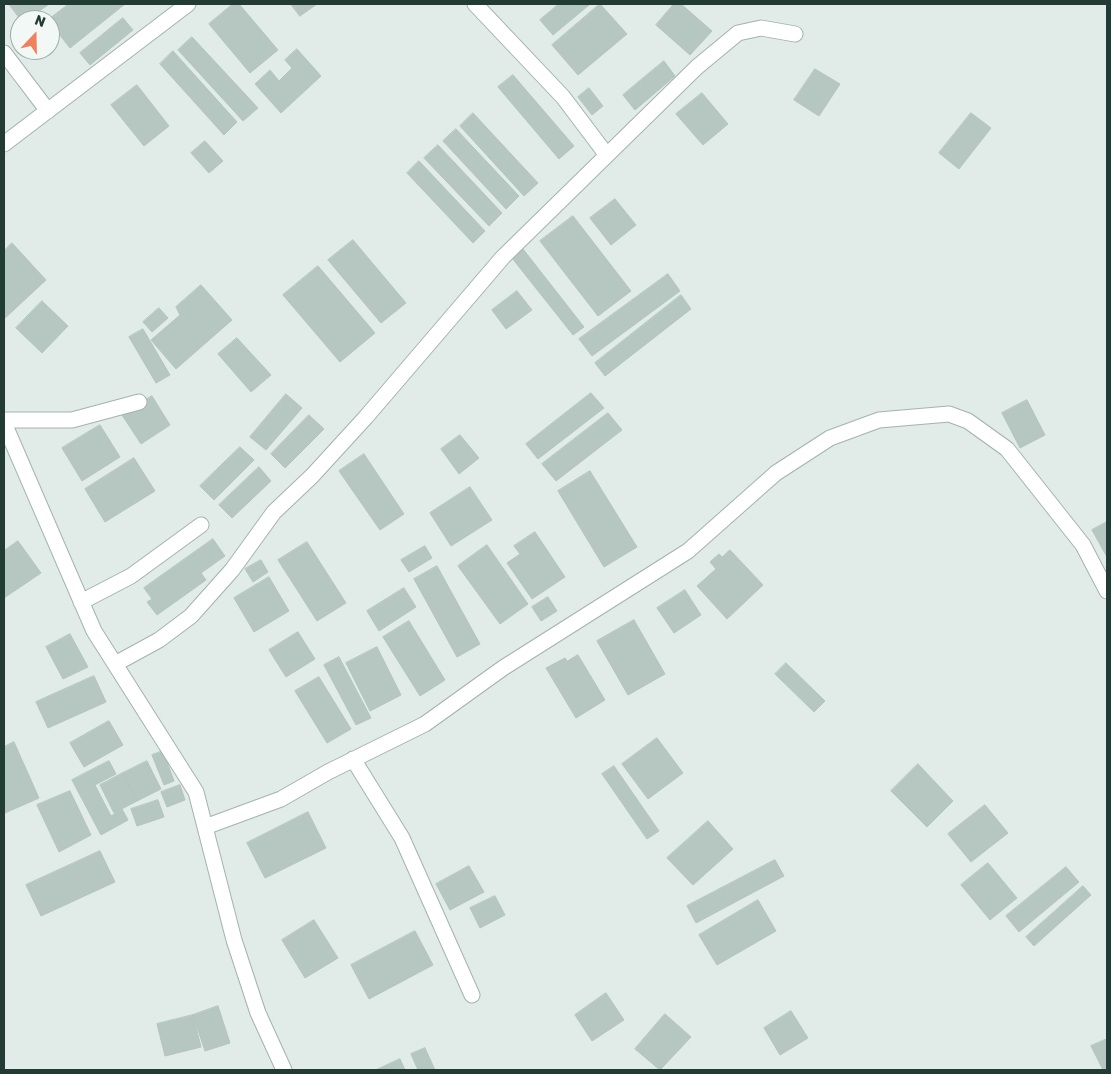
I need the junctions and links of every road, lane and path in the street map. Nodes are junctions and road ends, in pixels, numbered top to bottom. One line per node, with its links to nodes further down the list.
1 (188, 4): 5 (street)
2 (475, 4): 7 (street)
3 (795, 34): 7 (street)
4 (4, 53): 5 (street)
5 (48, 110): 6 (street)
6 (4, 144)
7 (606, 154): 13 (street)
8 (139, 402): 9 (street)
9 (4, 422): 12 (street)
10 (200, 525): 12 (street)
11 (1107, 591): 14 (street)
12 (81, 602): 13 (street)
13 (115, 664): 15 (street)
14 (353, 760): 15 (street); 16 (street)
15 (205, 827): 17 (street)
16 (472, 995)
17 (284, 1070)

